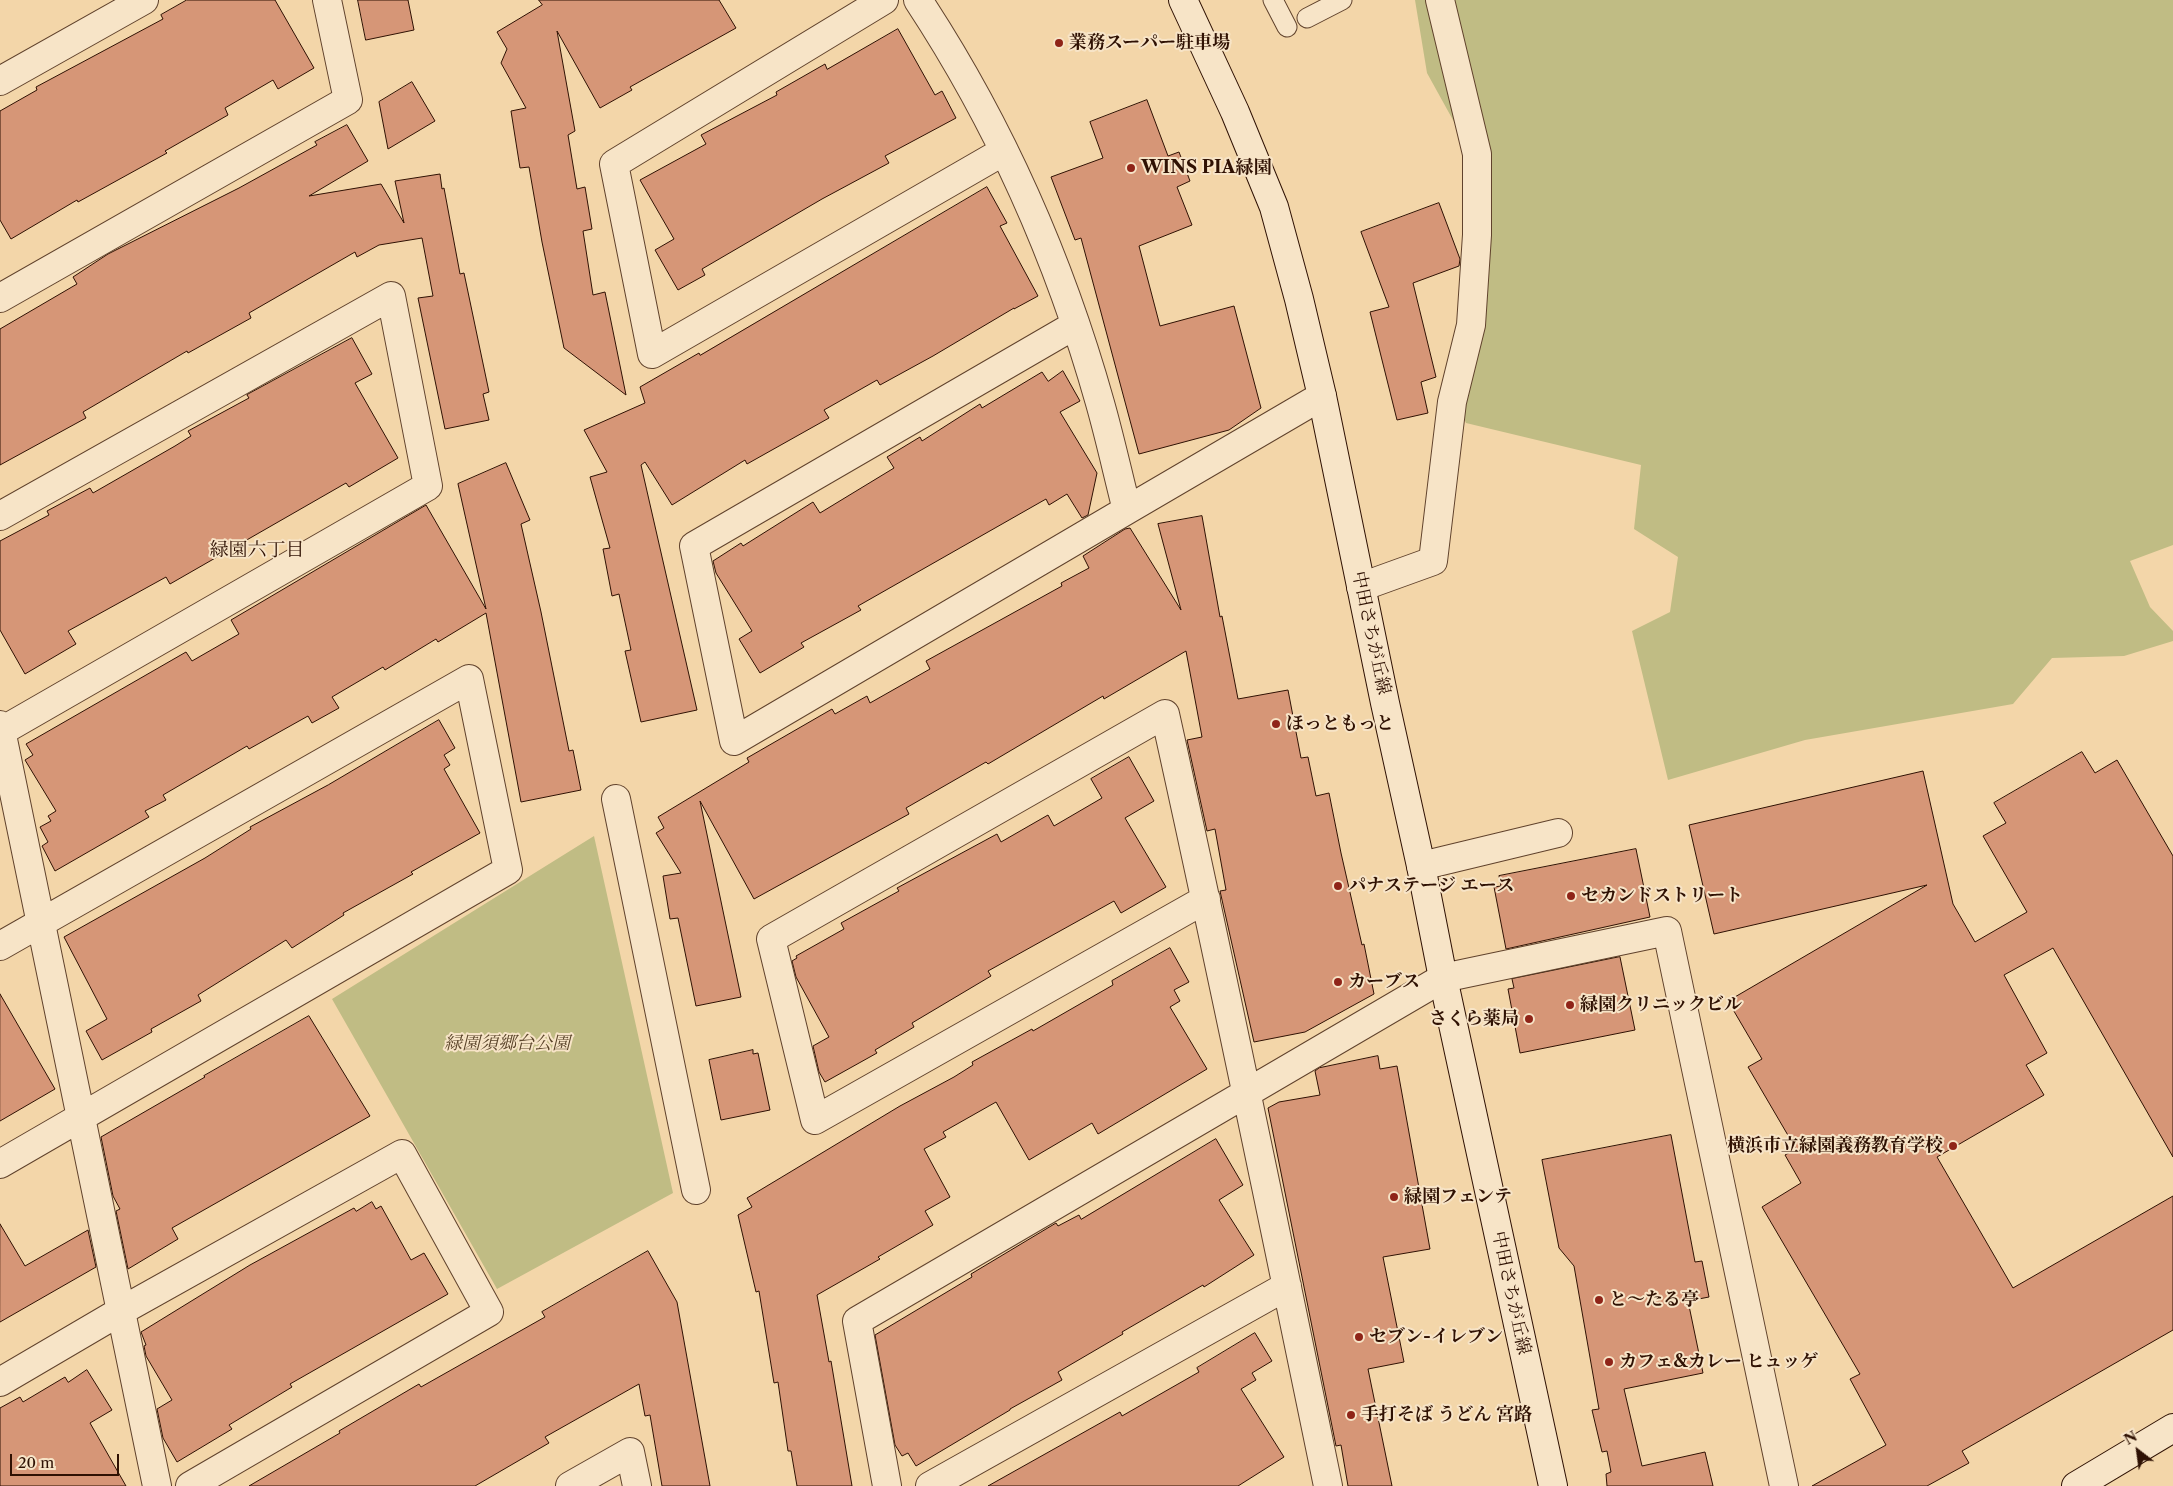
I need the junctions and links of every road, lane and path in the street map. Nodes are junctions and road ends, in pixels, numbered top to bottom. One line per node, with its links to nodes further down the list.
1 (144, 0): 11 (street)
2 (327, 0): 13 (street)
3 (884, 0): 12 (street)
4 (918, 0): 12 (street)
5 (1183, 0): 15 (street, 中田さちが丘線)
6 (1273, 0): 10 (lane)
7 (1342, 0): 9 (lane)
8 (1440, 0): 18 (street)
9 (1307, 18)
10 (1287, 27)
11 (0, 82)
12 (1004, 151): 14 (street)
13 (0, 298)
14 (1074, 325): 16 (street); 16 (street)
15 (1322, 396): 16 (street); 18 (street, 中田さちが丘線)
16 (1127, 510)
17 (0, 516): 19 (street)
18 (1361, 587): 22 (street, 中田さちが丘線)
19 (0, 729): 24 (street)
20 (616, 799): 30 (street)
21 (1558, 833): 22 (street)
22 (1421, 866): 26 (street, 中田さちが丘線)
23 (1206, 899): 23 (street); 27 (street)
24 (41, 922): 25 (street); 28 (street); 28 (street)
25 (0, 946)
26 (1443, 978): 27 (street); 42 (street, 中田さちが丘線); 43 (street)
27 (1248, 1092): 31 (street); 40 (street)
28 (82, 1116): 29 (street); 32 (street)
29 (0, 1164)
30 (696, 1190)
31 (1287, 1286): 35 (street); 41 (street)
32 (121, 1311): 33 (street); 36 (street); 37 (street)
33 (0, 1382)
34 (2173, 1428): 44 (street)
35 (1323, 1484)
36 (157, 1486)
37 (190, 1486)
38 (570, 1486): 39 (street)
39 (637, 1486)
40 (887, 1486)
41 (930, 1486)
42 (1553, 1486)
43 (1784, 1486)
44 (2076, 1486)

